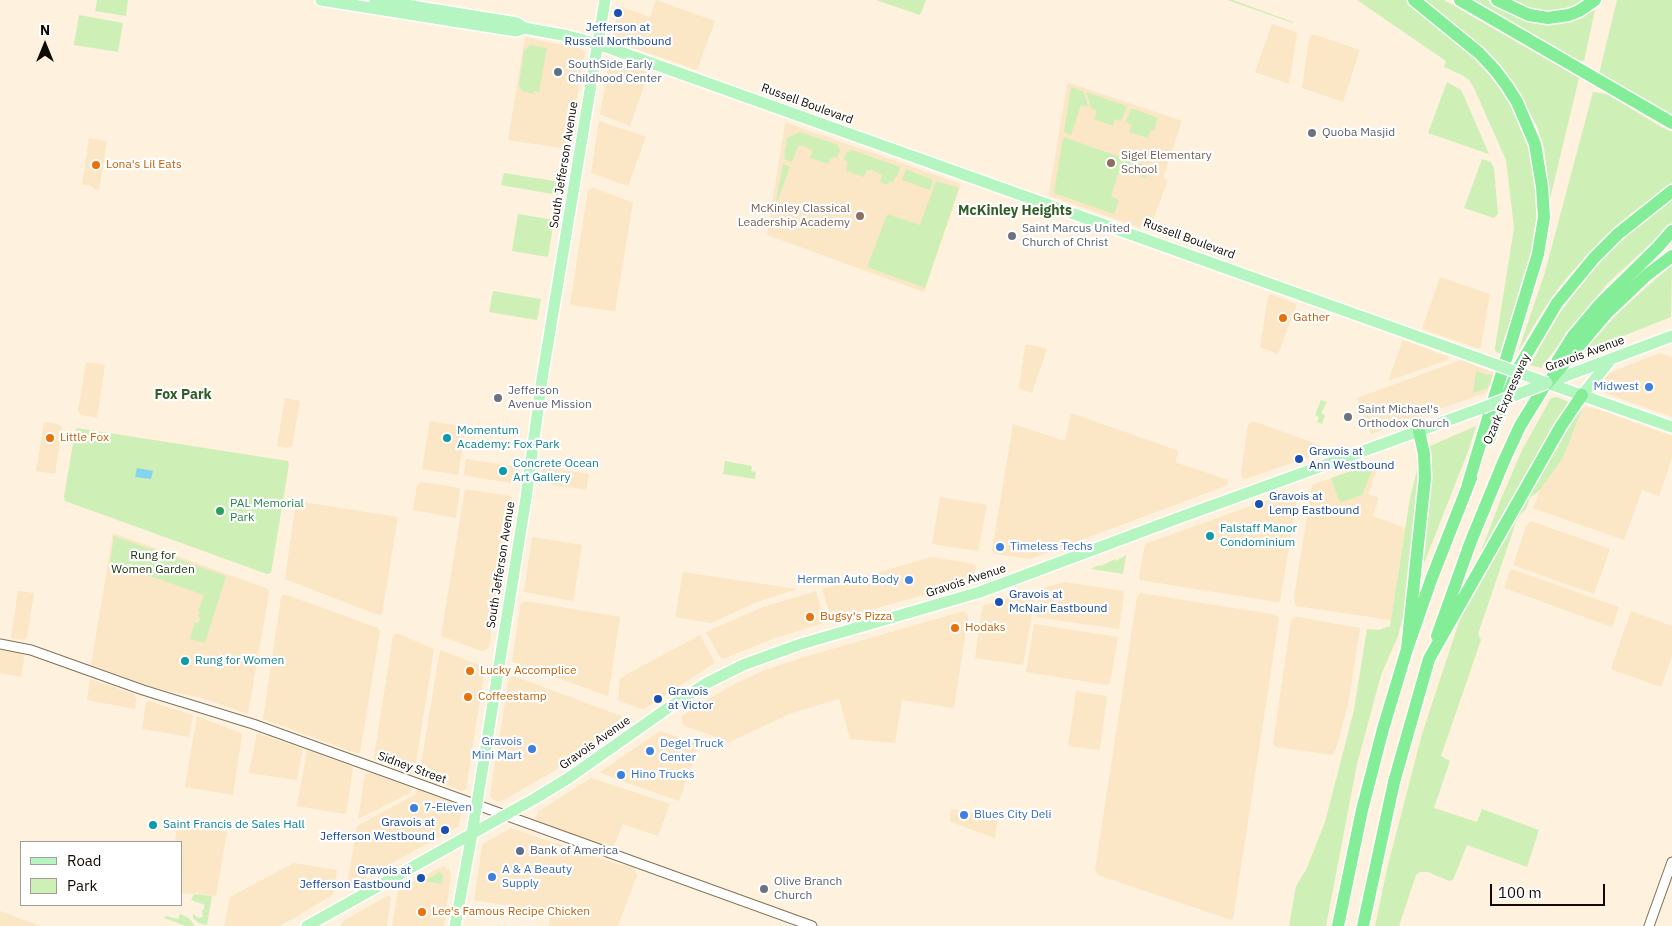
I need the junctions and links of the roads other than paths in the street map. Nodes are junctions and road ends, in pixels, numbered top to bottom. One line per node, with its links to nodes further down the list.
1 (321, 0): 8 (main road, Russell Boulevard)
2 (375, 0): 8 (main road, Russell Boulevard)
3 (605, 0): 9 (main road, South Jefferson Avenue)
4 (1414, 0): 22 (highway)
5 (1460, 0): 10 (highway)
6 (1497, 0): 7 (highway)
7 (1596, 0)
8 (524, 28): 9 (main road, Russell Boulevard)
9 (598, 44): 18 (main road, Russell Boulevard, bridge); 26 (main road, South Jefferson Avenue)
10 (1672, 123)
11 (1672, 191): 22 (highway, Ozark Expressway)
12 (1672, 231): 14 (highway)
13 (1672, 236): 14 (highway)
14 (1658, 247): 18 (highway)
15 (1672, 256): 18 (highway, Ozark Expressway)
16 (1672, 336): 17 (main road, Gravois Avenue)
17 (1611, 360): 18 (main road, Gravois Avenue); 19 (main road)
18 (1550, 386): 19 (main road, Russell Boulevard); 21 (main road, Gravois Avenue, bridge); 25 (highway, Ozark Expressway)
19 (1582, 396): 20 (main road, Russell Boulevard); 25 (highway)
20 (1672, 427)
21 (1419, 431): 24 (highway); 27 (main road, Gravois Avenue)
22 (1468, 484): 24 (highway, Ozark Expressway)
23 (0, 644): 26 (street, Sidney Street)
24 (1407, 649): 33 (highway)
25 (1429, 659): 34 (highway)
26 (476, 804): 27 (street, Sidney Street); 28 (main road, South Jefferson Avenue)
27 (505, 816): 28 (main road, Gravois Avenue); 32 (street, Sidney Street)
28 (472, 834): 30 (main road, Gravois Avenue); 31 (main road, South Jefferson Avenue)
29 (1672, 862): 35 (street)
30 (306, 926)
31 (455, 926)
32 (812, 926)
33 (1338, 926)
34 (1363, 926)
35 (1649, 926)

